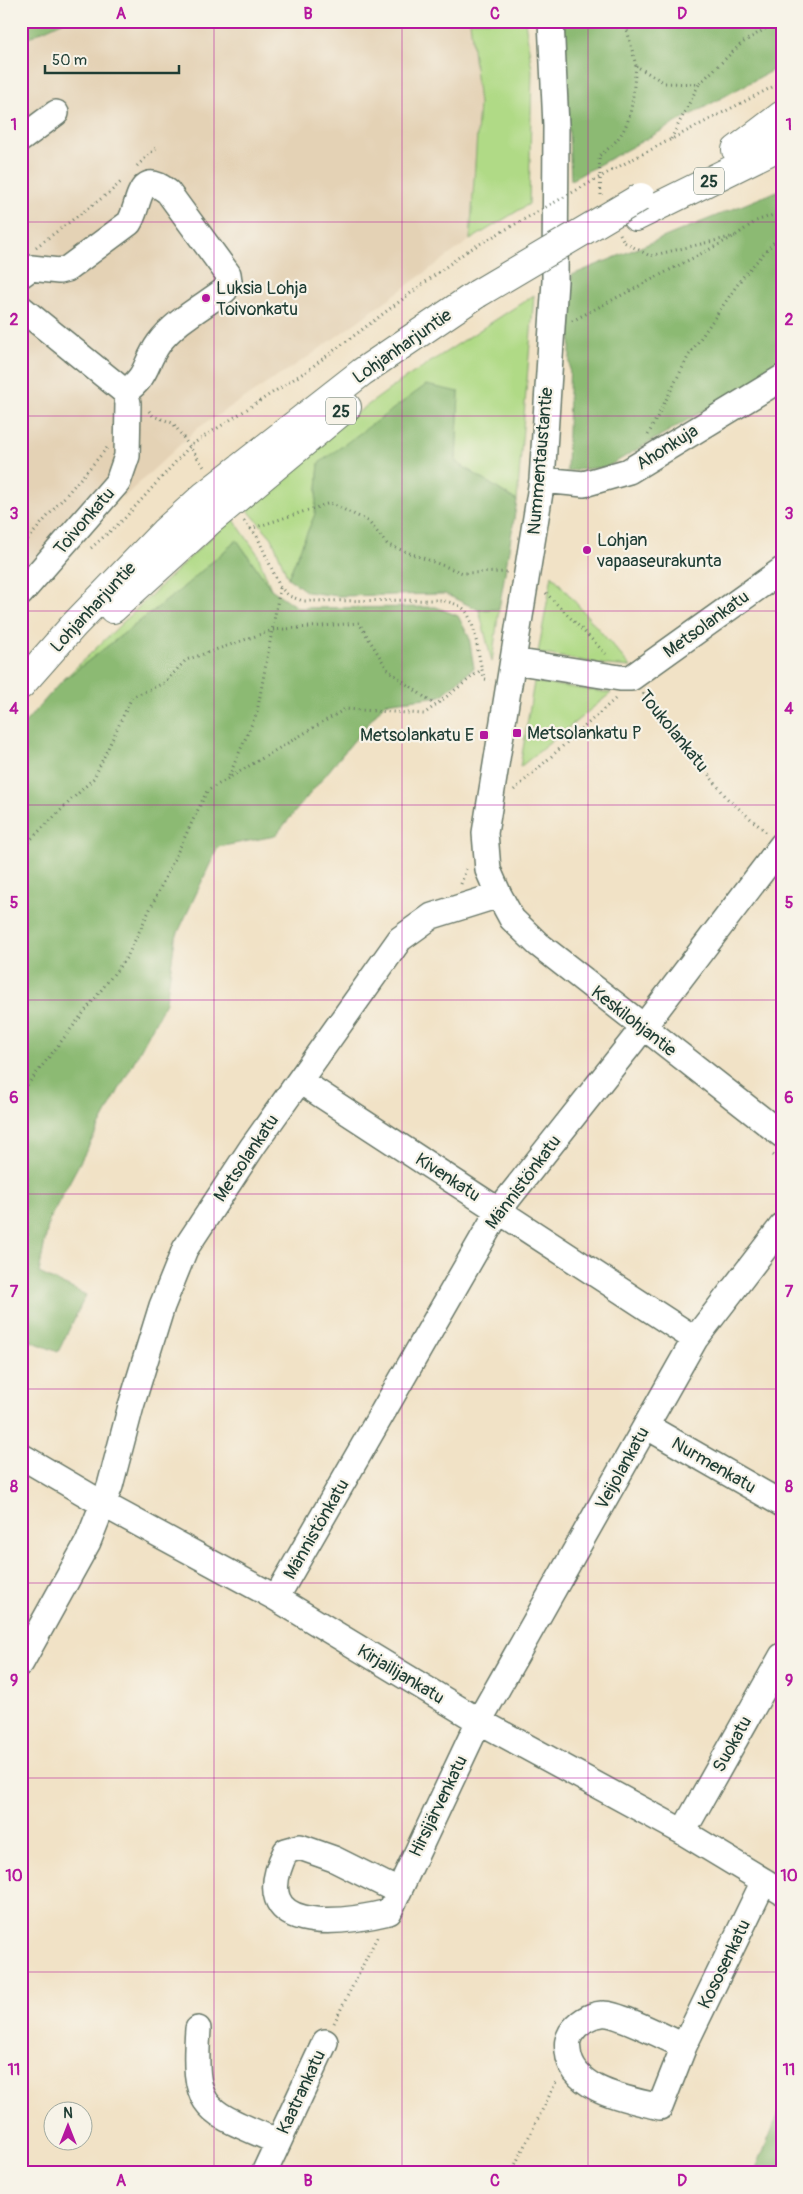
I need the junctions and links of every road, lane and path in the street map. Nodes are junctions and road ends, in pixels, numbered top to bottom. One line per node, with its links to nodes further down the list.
1 (551, 21): 21 (street, Nummentaustantie)
2 (625, 21): 5 (path)
3 (778, 21): 5 (path)
4 (782, 82): 10 (path)
5 (699, 84): 10 (path)
6 (56, 113): 9 (street)
7 (782, 115): 13 (highway)
8 (782, 130): 13 (highway, Lohjanharjuntie / 25)
9 (21, 139)
10 (671, 140): 26 (path, bridge)
11 (782, 145): 16 (highway, Lohjanharjuntie / 25)
12 (158, 146): 14 (path)
13 (736, 150): 16 (highway, Lohjanharjuntie / 25)
14 (134, 168)
15 (128, 174): 19 (path)
16 (638, 207): 42 (highway, Lohjanharjuntie / 25, bridge)
17 (782, 212): 21 (path)
18 (782, 233): 24 (path)
19 (25, 264): 23 (street)
20 (21, 308): 23 (street)
21 (552, 332): 28 (street, Nummentaustantie)
22 (782, 378): 28 (street, Ahonkuja)
23 (126, 398): 26 (path); 37 (street, Toivonkatu)
24 (646, 438)
25 (111, 441): 31 (path)
26 (190, 445): 27 (path); 32 (path)
27 (207, 472)
28 (542, 480): 40 (street, Nummentaustantie)
29 (240, 516): 30 (path)
30 (250, 529): 34 (path); 35 (path)
31 (21, 547)
32 (88, 550)
33 (782, 570): 43 (street, Metsolankatu)
34 (512, 572)
35 (280, 587): 39 (path); 41 (path)
36 (542, 589): 43 (path)
37 (28, 599): 38 (path)
38 (21, 620)
39 (273, 630): 45 (path); 46 (path); 49 (path)
40 (513, 661): 43 (street, Toukolankatu); 50 (street, Nummentaustantie)
41 (481, 670): 44 (path); 45 (path)
42 (26, 680)
43 (633, 680): 47 (path); 48 (path, Toukolankatu)
44 (494, 681)
45 (435, 705): 46 (path)
46 (229, 777): 53 (path)
47 (513, 791)
48 (782, 845): 51 (street, Männistönkatu)
49 (21, 855)
50 (499, 895): 51 (street, Keskilohjantie); 52 (street, Metsolankatu)
51 (642, 1028): 54 (street, Keskilohjantie); 55 (street, Männistönkatu)
52 (300, 1081): 55 (street, Kivenkatu); 60 (street, Metsolankatu)
53 (21, 1092)
54 (782, 1136)
55 (498, 1210): 57 (street, Kivenkatu); 62 (street, Männistönkatu)
56 (782, 1226): 57 (street, Veijolankatu)
57 (695, 1340): 58 (street, Veijolankatu)
58 (646, 1426): 61 (street, Nurmenkatu); 65 (street, Veijolankatu)
59 (21, 1456): 60 (street, Kirjailijankatu)
60 (103, 1504): 62 (street, Kirjailijankatu); 64 (street, Metsolankatu)
61 (782, 1504)
62 (276, 1598): 65 (street, Kirjailijankatu)
63 (782, 1656): 66 (street, Suokatu)
64 (21, 1663)
65 (479, 1721): 66 (street, Kirjailijankatu); 68 (street, Hirsijärvenkatu)
66 (683, 1832): 67 (street, Kirjailijankatu)
67 (773, 1887): 71 (street, Kososenkatu)
68 (393, 1901): 70 (path)
69 (198, 2029): 73 (street, Kaatrankatu)
70 (325, 2042): 73 (street, Kaatrankatu)
71 (684, 2046): 72 (street); 72 (street, Kososenkatu)
72 (568, 2056): 77 (path)
73 (278, 2142): 76 (street, Kaatrankatu)
74 (21, 2166): 75 (path)
75 (36, 2173)
76 (264, 2173)
77 (511, 2173)

